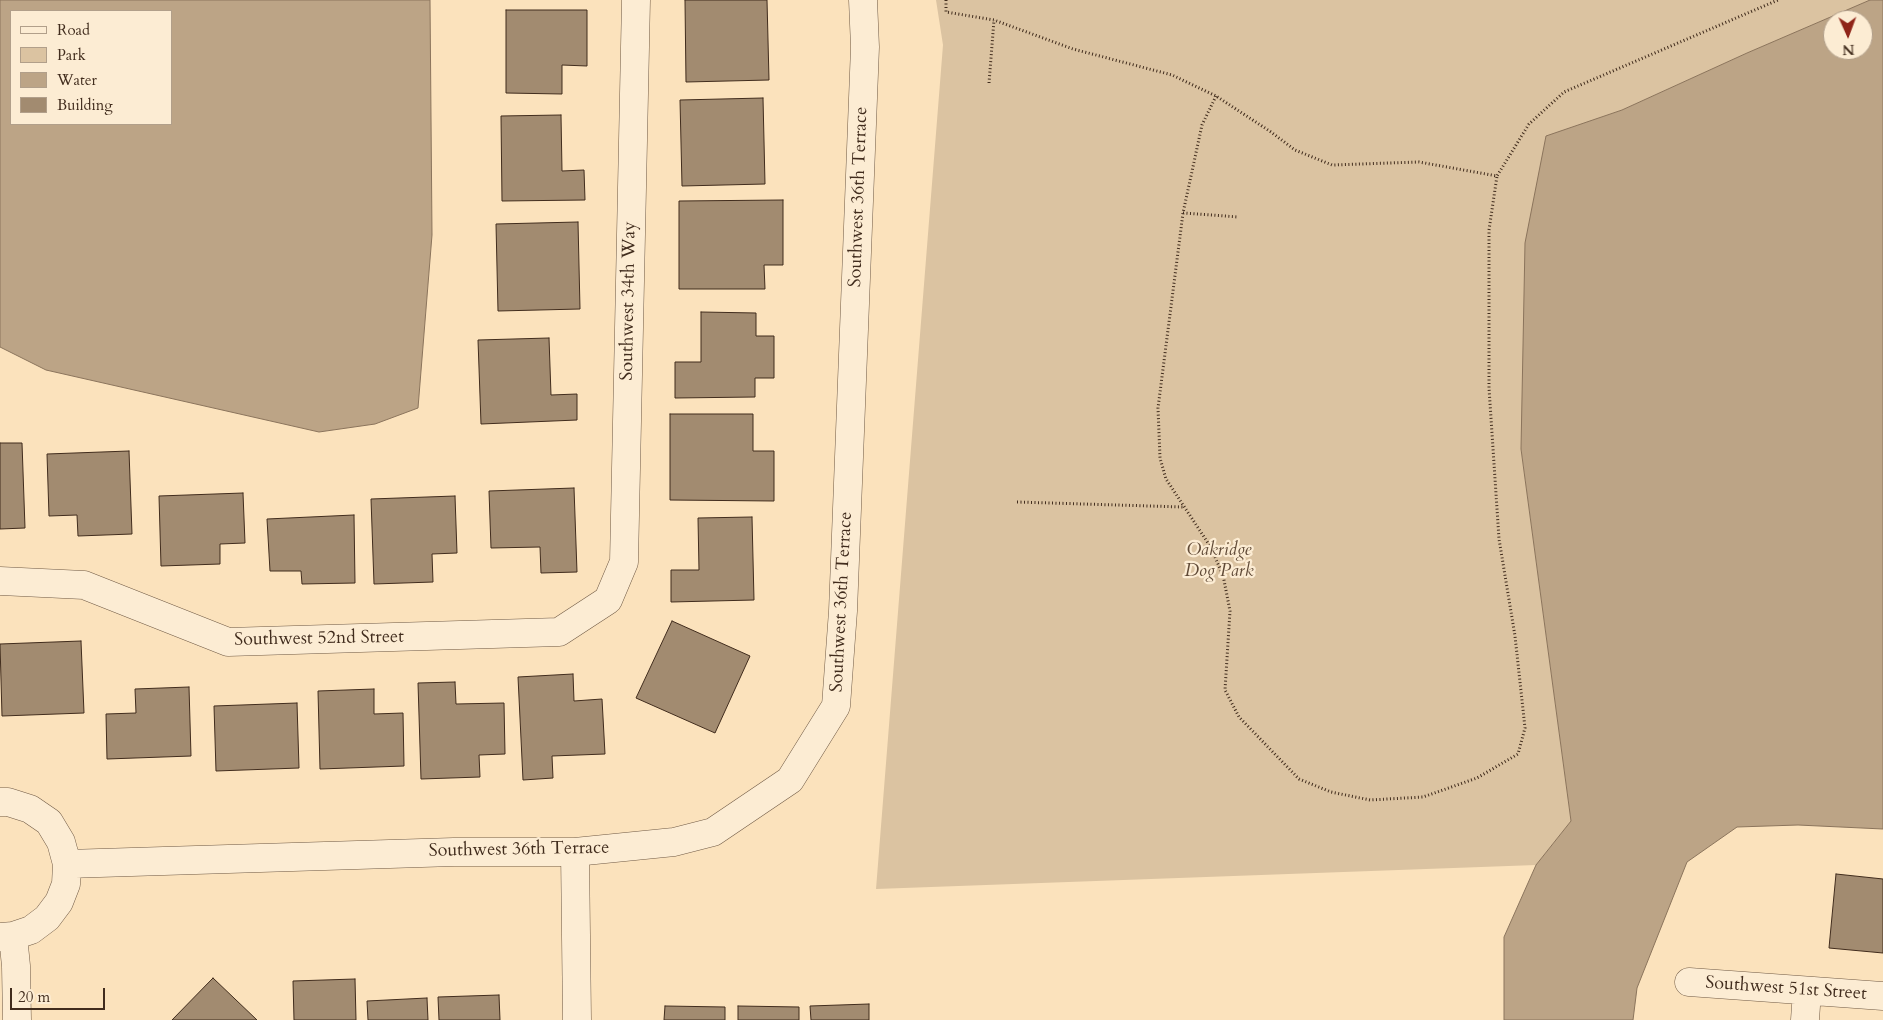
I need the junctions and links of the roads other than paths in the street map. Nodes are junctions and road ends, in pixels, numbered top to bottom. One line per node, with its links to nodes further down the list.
1 (636, 0): 4 (street, Southwest 34th Way)
2 (863, 0): 6 (street, Southwest 36th Terrace)
3 (0, 581): 4 (street, Southwest 52nd Street)
4 (608, 600)
5 (0, 802): 7 (street)
6 (575, 852): 7 (street, Southwest 36th Terrace); 13 (street)
7 (67, 864): 8 (street)
8 (6, 937): 12 (street)
9 (1689, 982): 10 (street, Southwest 51st Street)
10 (1806, 991): 11 (street, Southwest 51st Street); 14 (street)
11 (1883, 996)
12 (17, 1020)
13 (577, 1020)
14 (1805, 1020)

